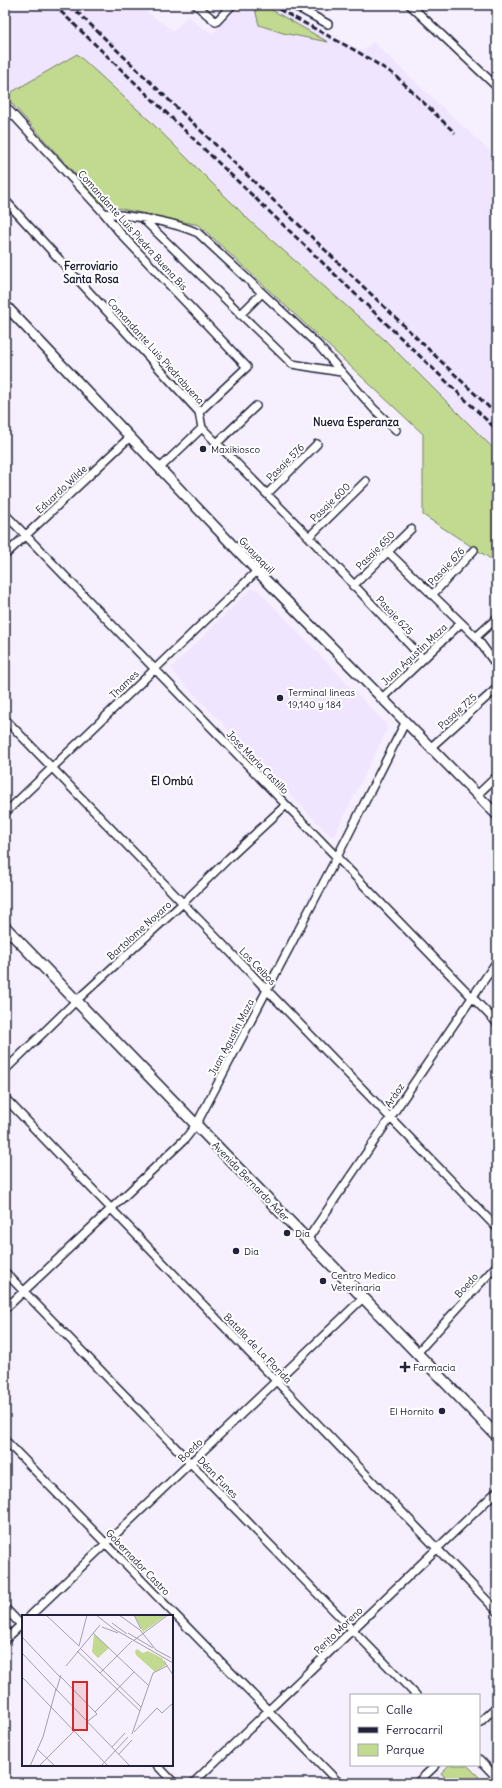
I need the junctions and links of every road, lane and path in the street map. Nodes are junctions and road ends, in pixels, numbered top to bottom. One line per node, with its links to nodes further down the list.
1 (196, 5): 2 (street)
2 (232, 5)
3 (293, 5): 5 (street)
4 (410, 5): 6 (street)
5 (328, 24)
6 (497, 87)
7 (5, 106): 9 (street, Comandante Luis Piedra Buena Bis)
8 (5, 200): 16 (street, Comandante Luis Piedrabuena)
9 (104, 213): 10 (street); 16 (street, Comandante Luis Piedra Buena Bis)
10 (142, 218): 11 (street); 13 (street)
11 (262, 293): 13 (street); 14 (street)
12 (5, 305): 19 (street, Guayaquil)
13 (240, 315): 14 (street)
14 (341, 372): 18 (street)
15 (256, 406): 20 (street)
16 (199, 412): 17 (street, Comandante Luis Piedrabuena)
17 (202, 428): 20 (street); 22 (street)
18 (396, 430)
19 (130, 437): 22 (street, Guayaquil); 27 (street, Eduardo Wilde)
20 (217, 443): 24 (street)
21 (317, 444): 24 (street, Pasaje 576)
22 (160, 468): 32 (street, Guayaquil)
23 (366, 481): 28 (street, Pasaje 600)
24 (267, 494): 28 (street)
25 (5, 514): 27 (street, Jose Maria Castillo)
26 (411, 529): 30 (street, Pasaje 650)
27 (26, 536): 31 (street, Eduardo Wilde); 40 (street, Jose Maria Castillo)
28 (309, 537): 33 (street)
29 (474, 550): 34 (street, Pasaje 676)
30 (388, 552): 33 (street, Pasaje 650); 34 (street)
31 (5, 555)
32 (257, 571): 40 (street, Thames); 42 (street, Guayaquil)
33 (354, 586): 38 (street, Pasaje 625)
34 (432, 595): 36 (street)
35 (497, 618): 37 (street)
36 (461, 623): 37 (street); 38 (street, Juan Agustín Maza)
37 (476, 637): 39 (street)
38 (423, 659): 42 (street, Juan Agustín Maza)
39 (497, 666)
40 (154, 669): 46 (street, Thames); 49 (street, Jose Maria Castillo)
41 (497, 688): 45 (street, Pasaje 725)
42 (381, 699): 44 (street, Guayaquil)
43 (5, 719): 46 (street, Los Ceibos)
44 (405, 723): 45 (street, Guayaquil); 52 (street, Juan Agustín Maza)
45 (430, 748): 48 (street, Guayaquil)
46 (52, 768): 50 (street, Thames); 53 (street, Los Ceibos)
47 (497, 776): 48 (street)
48 (477, 795): 51 (street, Guayaquil)
49 (286, 805): 52 (street, Jose Maria Castillo); 53 (street, Bartolome Novaro)
50 (5, 813)
51 (497, 815)
52 (337, 857): 56 (street, Juan Agustín Maza); 57 (street, Jose Maria Castillo)
53 (183, 903): 56 (street, Los Ceibos); 58 (street, Bartolome Novaro)
54 (5, 927): 58 (main road, Avenida Bernardo Ader)
55 (497, 961): 57 (street, Aráoz)
56 (267, 989): 62 (street, Los Ceibos); 63 (street, Juan Agustín Maza)
57 (472, 997): 59 (street, Jose Maria Castillo); 62 (street, Aráoz)
58 (77, 1000): 60 (street, Bartolome Novaro); 63 (main road, Avenida Bernardo Ader)
59 (497, 1023)
60 (5, 1070)
61 (5, 1098): 64 (street, Batalla de La Florida)
62 (390, 1117): 65 (street, Los Ceibos); 66 (street, Aráoz)
63 (196, 1125): 64 (street, Juan Agustín Maza); 66 (main road, Avenida Bernardo Ader)
64 (110, 1209): 69 (street, Juan Agustín Maza); 73 (street, Batalla de La Florida)
65 (497, 1228)
66 (307, 1240): 70 (main road, Avenida Bernardo Ader)
67 (497, 1265): 72 (street, Boedo)
68 (5, 1272): 69 (street, Déan Funes)
69 (24, 1291): 71 (street, Juan Agustín Maza); 76 (street, Déan Funes)
70 (364, 1298): 72 (main road, Avenida Bernardo Ader); 73 (street, Boedo)
71 (5, 1309)
72 (417, 1353): 74 (main road, Avenida Bernardo Ader)
73 (276, 1381): 76 (street, Boedo); 79 (street, Batalla de La Florida)
74 (497, 1436)
75 (5, 1440): 78 (street, Gobernador Castro)
76 (190, 1463): 78 (street, Boedo); 84 (street, Déan Funes)
77 (497, 1491): 79 (street, Perito Moreno)
78 (106, 1544): 82 (street, Boedo); 88 (street, Gobernador Castro)
79 (438, 1548): 81 (street, Batalla de La Florida); 84 (street, Perito Moreno)
80 (5, 1608): 83 (street)
81 (497, 1611)
82 (31, 1615)
83 (22, 1625): 85 (street)
84 (353, 1629): 86 (street, Déan Funes); 88 (street, Perito Moreno)
85 (5, 1640)
86 (415, 1694)
87 (497, 1706): 89 (street)
88 (268, 1710): 95 (street, Perito Moreno); 96 (street, Gobernador Castro)
89 (480, 1722)
90 (480, 1760): 93 (street)
91 (158, 1766): 94 (street)
92 (435, 1766): 97 (street)
93 (497, 1778)
94 (174, 1783)
95 (192, 1783)
96 (339, 1783)
97 (417, 1783)

